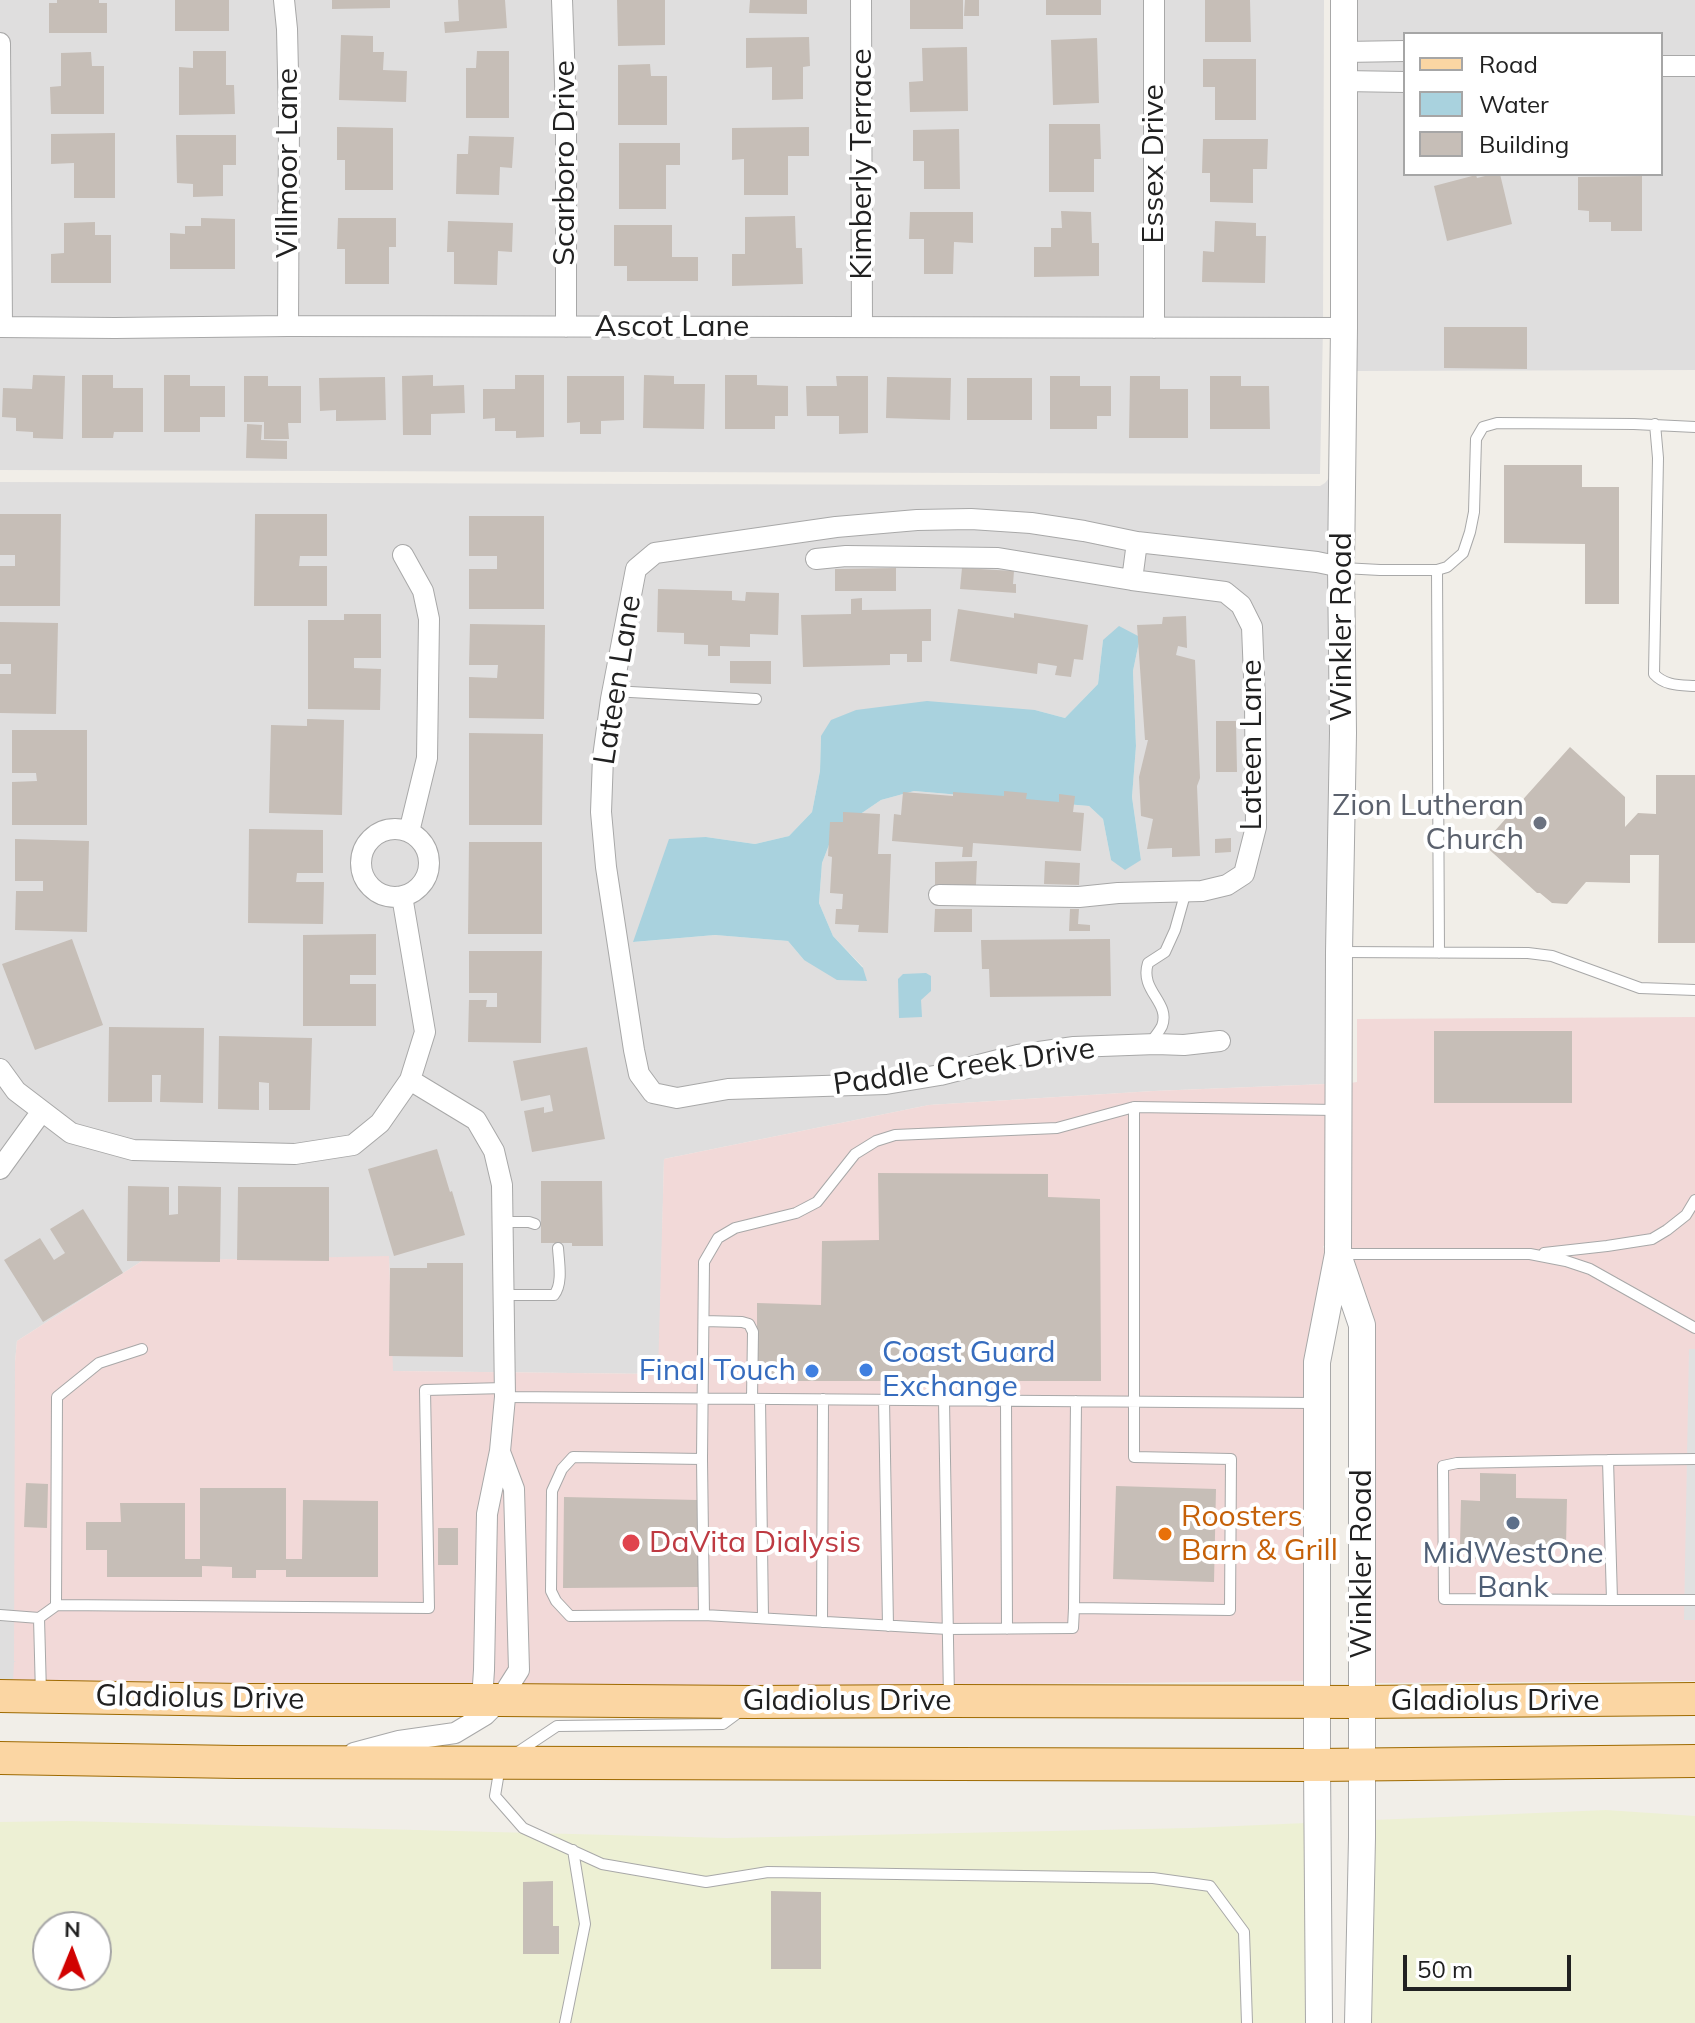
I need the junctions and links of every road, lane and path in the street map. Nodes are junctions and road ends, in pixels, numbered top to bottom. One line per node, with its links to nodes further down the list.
1 (284, 0): 13 (street, Villmoor Lane)
2 (562, 0): 15 (street, Scarboro Drive)
3 (861, 0): 16 (street, Kimberly Terrace)
4 (1154, 0): 17 (street, Essex Drive)
5 (1344, 0): 8 (street, Winkler Road)
6 (0, 43): 14 (street)
7 (1403, 51): 8 (street)
8 (1344, 52): 11 (street, Winkler Road)
9 (1663, 66): 10 (street)
10 (1695, 66)
11 (1343, 81): 12 (street); 18 (street, Winkler Road)
12 (1403, 82)
13 (288, 326): 14 (street, Ascot Lane); 15 (street, Ascot Lane)
14 (1, 327)
15 (566, 327): 16 (street, Ascot Lane)
16 (862, 327): 17 (street, Ascot Lane)
17 (1154, 328): 18 (street, Ascot Lane)
18 (1344, 328): 26 (street, Winkler Road)
19 (1655, 424): 20 (lane); 27 (lane); 29 (lane)
20 (1695, 427)
21 (951, 519): 22 (street, Lateen Lane); 24 (street); 30 (street, Lateen Lane)
22 (1137, 542): 26 (street, Lateen Lane); 28 (street)
23 (403, 555): 32 (street)
24 (948, 557): 25 (street); 28 (street)
25 (816, 559)
26 (1341, 567): 27 (lane); 36 (street, Winkler Road)
27 (1437, 570): 37 (lane)
28 (1132, 580): 33 (street, Lateen Lane)
29 (1695, 686)
30 (613, 691): 31 (lane); 43 (street, Lateen Lane)
31 (756, 699)
32 (409, 832): 35 (street); 35 (street)
33 (1186, 891): 34 (street, Lateen Lane); 40 (lane)
34 (939, 895)
35 (402, 896): 42 (street)
36 (1339, 952): 37 (lane); 45 (street, Winkler Road)
37 (1439, 953): 38 (lane)
38 (1695, 990)
39 (1220, 1041): 40 (street, Paddle Creek Drive)
40 (1150, 1044): 43 (street, Paddle Creek Drive)
41 (0, 1069): 46 (street)
42 (410, 1080): 46 (street); 49 (street)
43 (708, 1092)
44 (1134, 1107): 45 (lane); 55 (lane); 66 (lane)
45 (1338, 1110): 52 (street, Winkler Road)
46 (42, 1111): 47 (street)
47 (0, 1169)
48 (1695, 1200): 53 (lane)
49 (502, 1222): 50 (lane); 54 (street)
50 (535, 1224)
51 (558, 1248): 54 (lane)
52 (1338, 1254): 53 (lane); 67 (street, Winkler Road); 91 (street, Winkler Road)
53 (1530, 1254): 56 (lane)
54 (503, 1295): 58 (street)
55 (704, 1321): 59 (lane); 60 (lane)
56 (1695, 1328)
57 (142, 1349): 74 (lane)
58 (505, 1392): 59 (lane); 68 (street); 74 (lane)
59 (704, 1398): 60 (lane); 69 (lane)
60 (756, 1399): 61 (lane); 79 (lane)
61 (823, 1399): 62 (lane); 80 (lane)
62 (884, 1399): 63 (lane); 81 (lane)
63 (944, 1400): 64 (lane); 82 (lane)
64 (1006, 1400): 65 (lane); 83 (lane)
65 (1076, 1401): 66 (lane); 75 (lane)
66 (1133, 1402): 67 (lane); 75 (lane)
67 (1318, 1403): 90 (street, Winkler Road)
68 (500, 1451): 87 (street); 87 (street)
69 (702, 1459): 77 (lane); 77 (lane)
70 (1695, 1459): 71 (lane)
71 (1608, 1460): 72 (lane); 72 (lane)
72 (1612, 1600): 73 (lane)
73 (1695, 1600)
74 (56, 1606): 78 (lane)
75 (1074, 1608): 83 (lane)
76 (0, 1615): 78 (lane)
77 (704, 1615): 79 (lane)
78 (39, 1618): 85 (lane)
79 (763, 1618): 80 (lane)
80 (822, 1622): 81 (lane)
81 (888, 1626): 82 (lane)
82 (948, 1629): 83 (lane); 88 (lane)
83 (1007, 1629)
84 (0, 1696): 85 (main road, Gladiolus Drive)
85 (41, 1696): 87 (main road, Gladiolus Drive)
86 (1695, 1699): 91 (main road, Gladiolus Drive)
87 (491, 1700): 89 (main road, Gladiolus Drive); 94 (street)
88 (949, 1701): 89 (main road, Gladiolus Drive); 90 (main road, Gladiolus Drive)
89 (751, 1702): 95 (lane)
90 (1318, 1702): 91 (main road, Gladiolus Drive); 96 (street, Winkler Road)
91 (1361, 1702): 97 (street, Winkler Road)
92 (0, 1758): 94 (main road, Gladiolus Drive)
93 (1695, 1761): 97 (main road, Gladiolus Drive)
94 (315, 1763): 95 (main road, Gladiolus Drive)
95 (501, 1764): 96 (main road, Gladiolus Drive); 98 (lane)
96 (1317, 1765): 97 (main road, Gladiolus Drive); 101 (street, Winkler Road)
97 (1362, 1765): 102 (street, Winkler Road)
98 (573, 1850): 99 (lane); 100 (lane)
99 (565, 2023)
100 (1247, 2023)
101 (1319, 2023)
102 (1358, 2023)

